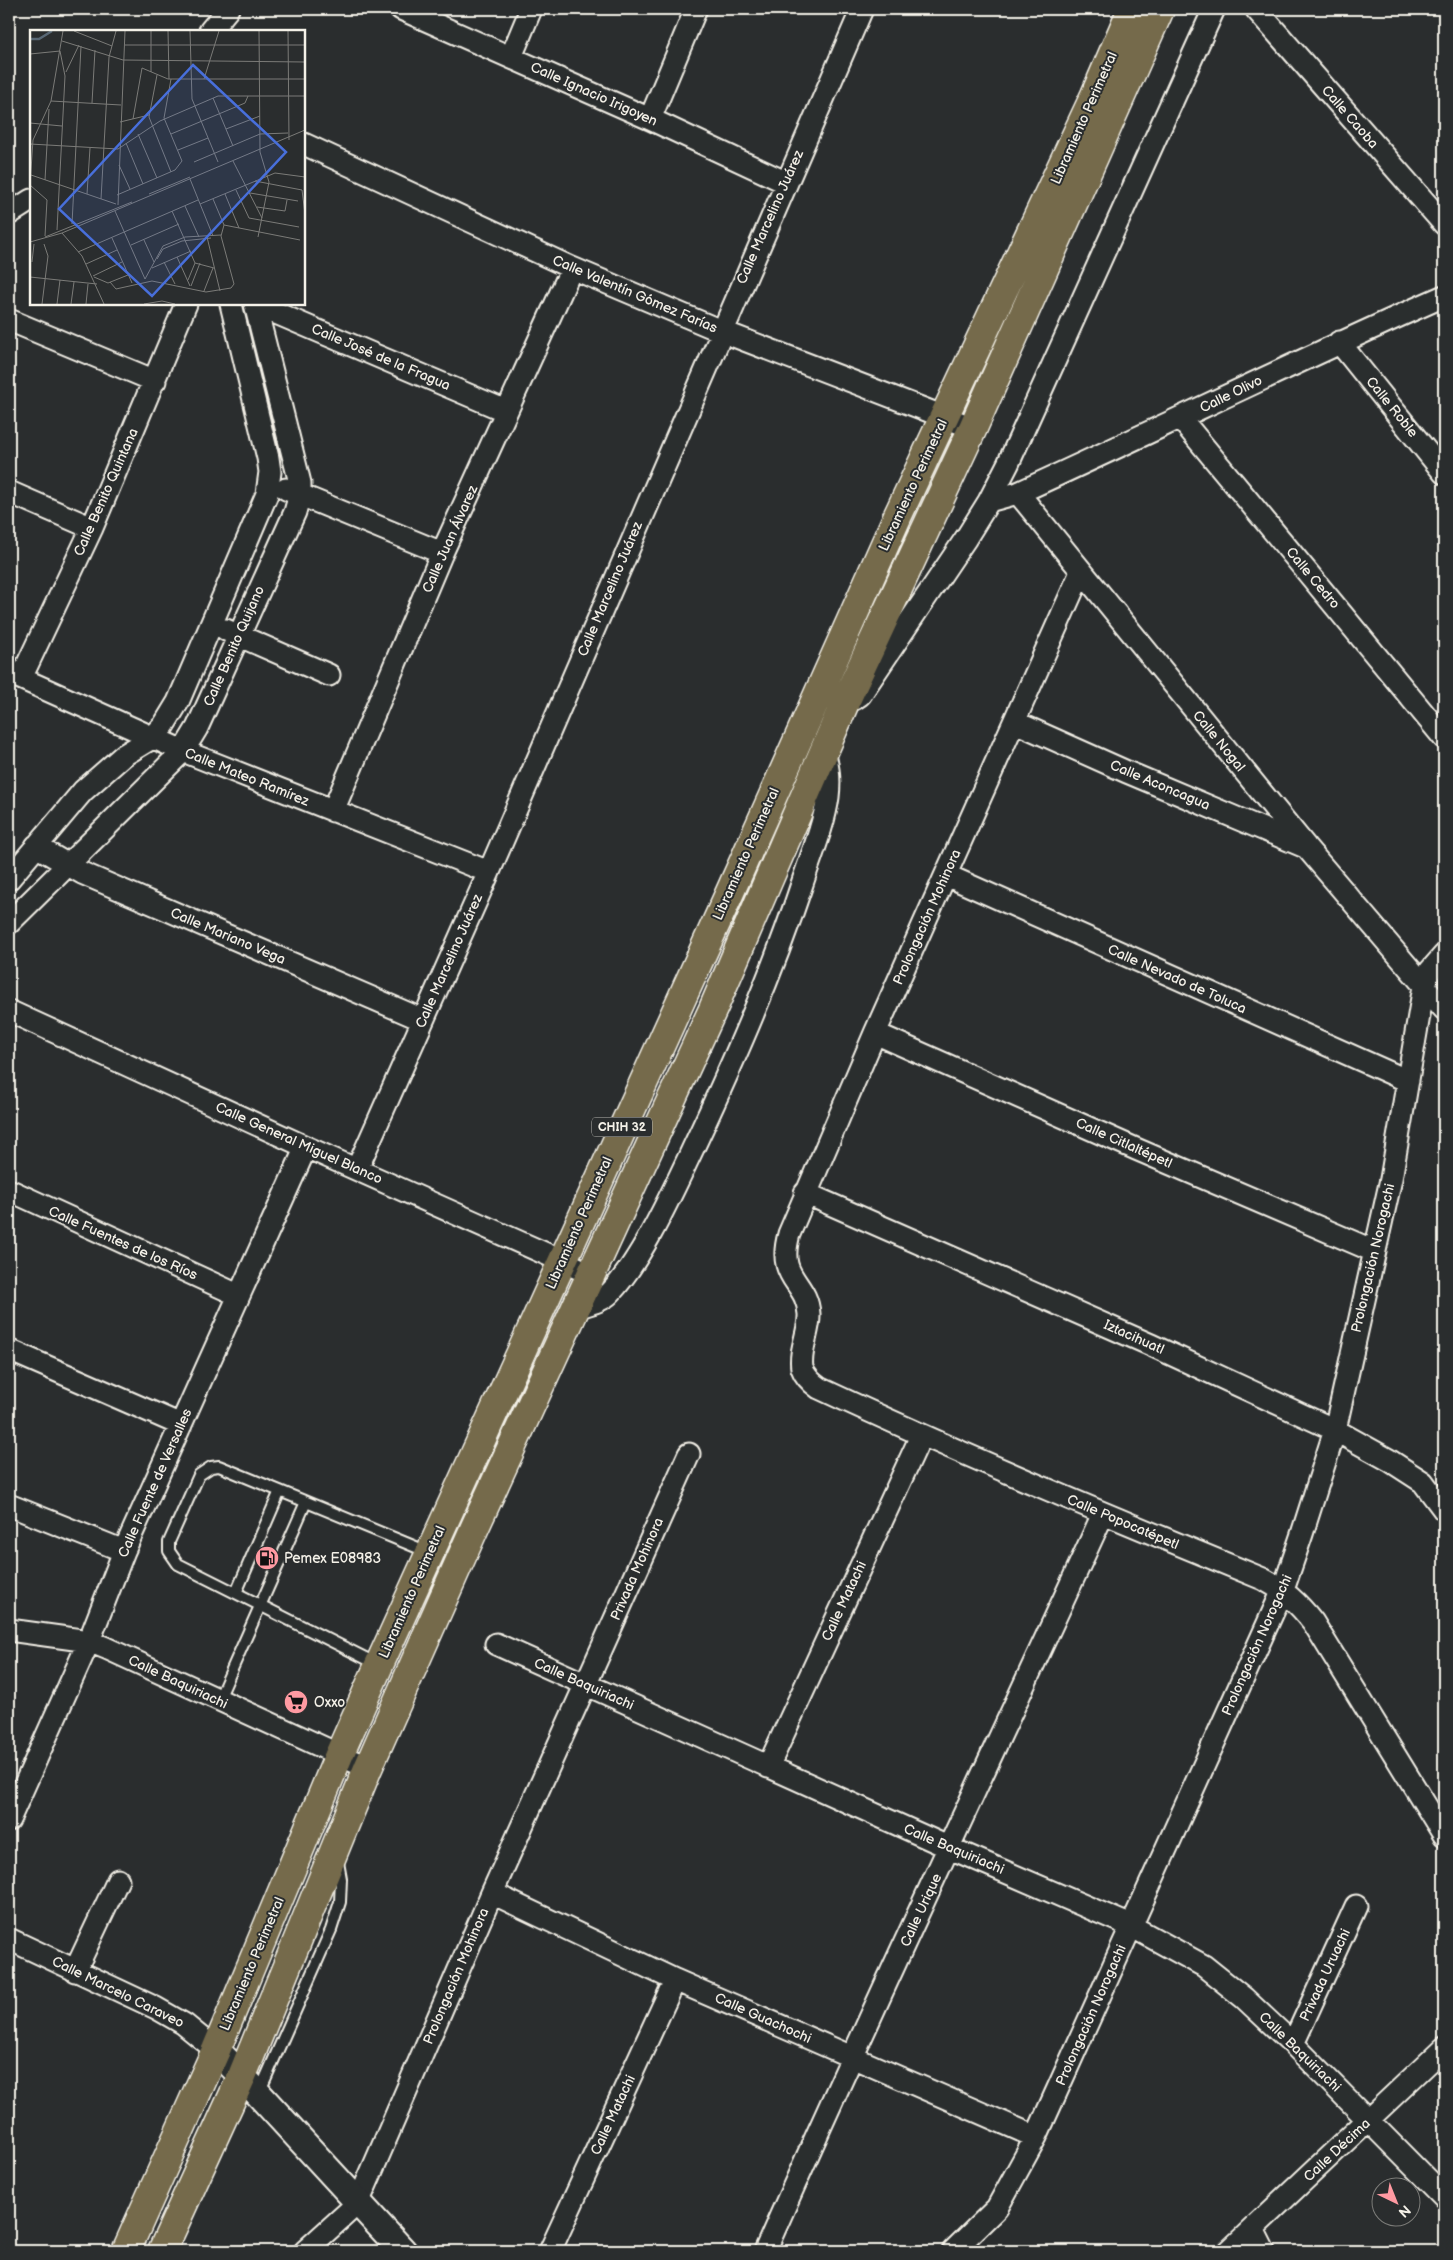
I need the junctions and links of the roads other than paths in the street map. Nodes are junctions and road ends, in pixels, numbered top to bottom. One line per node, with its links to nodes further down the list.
1 (228, 9): 10 (street)
2 (401, 9): 11 (street, Calle Ignacio Irigoyen)
3 (531, 9): 11 (street)
4 (696, 9): 12 (street)
5 (862, 9): 14 (street, Calle Marcelino Juárez)
6 (1132, 9): 29 (main road, Libramiento Perimetral / CHIH 32)
7 (1160, 9): 31 (main road, Libramiento Perimetral / CHIH 32)
8 (1214, 9): 37 (street)
9 (1256, 9): 17 (street, Calle Caoba)
10 (211, 30)
11 (511, 57): 12 (street, Calle Ignacio Irigoyen)
12 (650, 119): 14 (street, Calle Ignacio Irigoyen)
13 (305, 144): 18 (street, Calle Valentín Gómez Farías)
14 (785, 182): 25 (street, Calle Marcelino Juárez)
15 (30, 201): 16 (street)
16 (9, 214)
17 (1444, 224)
18 (572, 268): 25 (street, Calle Valentín Gómez Farías); 28 (street, Calle Juan Álvarez)
19 (1444, 296): 26 (street, Calle Olivo)
20 (186, 305): 27 (street, Calle Benito Quintana)
21 (231, 305): 33 (street)
22 (255, 305): 36 (street, Calle Benito Quijano)
23 (257, 305): 28 (street, Calle José de la Fragua)
24 (9, 320): 27 (street)
25 (721, 331): 29 (street, Calle Valentín Gómez Farías); 55 (street, Calle Marcelino Juárez)
26 (1340, 342): 30 (street, Calle Olivo); 32 (street, Calle Roble)
27 (155, 381): 38 (street, Calle Benito Quintana)
28 (506, 411): 39 (street, Calle Juan Álvarez)
29 (945, 417): 31 (street, Calle Valentín Gómez Farías); 71 (main road, Libramiento Perimetral / CHIH 32)
30 (1181, 419): 35 (street, Calle Olivo); 48 (street, Calle Cedro)
31 (972, 428): 45 (main road, Libramiento Perimetral / CHIH 32)
32 (1444, 472)
33 (270, 483): 36 (street); 41 (street)
34 (9, 492): 38 (street)
35 (1018, 492): 37 (street); 40 (street, Calle Nogal)
36 (300, 494): 39 (street); 42 (street, Calle Benito Quijano)
37 (989, 501): 45 (street)
38 (92, 528): 43 (street, Calle Benito Quintana)
39 (442, 553): 51 (street, Calle Juan Álvarez)
40 (1081, 572): 46 (street, Prolongación Mohinora); 53 (street, Calle Nogal)
41 (210, 623): 42 (street); 47 (street)
42 (239, 636): 44 (street); 49 (street, Calle Benito Quijano)
43 (15, 675): 47 (street, Calle Mateo Ramírez)
44 (329, 675)
45 (846, 700): 50 (main road, Libramiento Perimetral / CHIH 32)
46 (1015, 722): 53 (street, Calle Aconcagua); 56 (street, Prolongación Mohinora)
47 (152, 738): 49 (street, Calle Mateo Ramírez); 52 (street)
48 (1444, 738)
49 (183, 751): 51 (street, Calle Mateo Ramírez); 54 (street, Calle Benito Quijano)
50 (824, 753): 73 (main road, Libramiento Perimetral / CHIH 32); 75 (street)
51 (333, 811): 55 (street, Calle Mateo Ramírez)
52 (36, 846): 54 (street, Calle Mariano Vega); 57 (street)
53 (1306, 847): 60 (street, Calle Nogal)
54 (66, 864): 58 (street, Calle Benito Quijano); 63 (street, Calle Mariano Vega)
55 (489, 872): 63 (street, Calle Marcelino Juárez)
56 (946, 875): 64 (street, Prolongación Mohinora); 65 (street, Calle Nevado de Toluca)
57 (9, 879)
58 (9, 923)
59 (1444, 955): 60 (street, Prolongación Norogachi)
60 (1424, 986): 61 (street, Calle Nogal); 65 (street, Prolongación Norogachi)
61 (1444, 1010)
62 (9, 1011): 66 (street, Calle General Miguel Blanco)
63 (423, 1020): 67 (street, Calle Marcelino Juárez)
64 (875, 1033): 69 (street, Prolongación Mohinora); 70 (street, Calle Citlaltépetl)
65 (1408, 1081): 70 (street, Prolongación Norogachi)
66 (306, 1148): 67 (street, Calle General Miguel Blanco); 74 (street, Calle Fuente de Versalles)
67 (357, 1169): 71 (street, Calle General Miguel Blanco)
68 (9, 1190): 74 (street, Calle Fuentes de los Ríos)
69 (805, 1193): 72 (street, Prolongación Mohinora); 78 (street, Iztacihuatl)
70 (1374, 1251): 78 (street, Prolongación Norogachi)
71 (562, 1261): 73 (street, Calle General Miguel Blanco); 87 (main road, Libramiento Perimetral / CHIH 32)
72 (786, 1265): 79 (street, Calle Popocatépetl)
73 (591, 1274): 75 (main road, Libramiento Perimetral / CHIH 32)
74 (238, 1295): 77 (street, Calle Fuente de Versalles)
75 (576, 1308): 99 (main road, Libramiento Perimetral / CHIH 32)
76 (9, 1350): 77 (street)
77 (181, 1425): 86 (street, Calle Fuente de Versalles)
78 (1335, 1430): 82 (street, Iztacihuatl); 88 (street, Prolongación Norogachi)
79 (921, 1436): 85 (street, Calle Popocatépetl); 98 (street, Calle Matachi)
80 (689, 1454): 95 (street, Privada Mohinora)
81 (280, 1491): 83 (lane); 89 (lane); 89 (lane)
82 (1441, 1494)
83 (306, 1502): 87 (lane); 90 (lane)
84 (9, 1505): 86 (street)
85 (1103, 1514): 88 (street, Calle Popocatépetl); 104 (street, Calle Urique)
86 (124, 1551): 92 (street, Calle Fuente de Versalles)
87 (429, 1553): 94 (main road, Libramiento Perimetral / CHIH 32)
88 (1282, 1590): 103 (street, Calle Popocatépetl); 108 (street, Prolongación Norogachi)
89 (236, 1593): 90 (lane)
90 (261, 1606): 94 (lane); 96 (lane)
91 (9, 1630): 92 (street, Calle Baquiriachi)
92 (89, 1641): 96 (street, Calle Baquiriachi); 100 (street, Calle Fuente de Versalles)
93 (496, 1644): 95 (street, Calle Baquiriachi)
94 (379, 1665): 97 (main road, Libramiento Perimetral / CHIH 32)
95 (585, 1684): 98 (street, Calle Baquiriachi); 106 (street, Prolongación Mohinora)
96 (218, 1701): 97 (street, Calle Baquiriachi)
97 (339, 1755): 99 (street, Calle Baquiriachi); 114 (main road, Libramiento Perimetral / CHIH 32)
98 (768, 1767): 104 (street, Calle Baquiriachi)
99 (368, 1768): 116 (main road, Libramiento Perimetral / CHIH 32)
100 (32, 1770): 101 (street); 102 (street, Calle Fuente de Versalles)
101 (9, 1784)
102 (9, 1820)
103 (1444, 1835)
104 (950, 1848): 108 (street, Calle Baquiriachi); 115 (street, Calle Urique)
105 (118, 1880): 110 (street)
106 (492, 1893): 111 (street, Calle Guachochi); 120 (street, Prolongación Mohinora)
107 (1356, 1906): 112 (street, Privada Uruachi)
108 (1131, 1926): 112 (street, Calle Baquiriachi); 118 (street, Prolongación Norogachi)
109 (9, 1939): 110 (street, Calle Marcelo Caraveo)
110 (75, 1971): 114 (street, Calle Marcelo Caraveo)
111 (676, 1980): 115 (street, Calle Guachochi); 126 (street, Calle Matachi)
112 (1293, 2044): 117 (street, Calle Baquiriachi)
113 (1444, 2048): 117 (street, Calle Décima)
114 (216, 2050): 116 (street, Calle Marcelo Caraveo); 122 (main road, Libramiento Perimetral / CHIH 32)
115 (851, 2057): 118 (street, Calle Guachochi); 127 (street, Calle Urique)
116 (250, 2085): 120 (street, Calle Marcelo Caraveo); 123 (main road, Libramiento Perimetral / CHIH 32)
117 (1369, 2119): 119 (street, Calle Baquiriachi); 121 (street, Calle Décima)
118 (1036, 2137): 128 (street, Prolongación Norogachi)
119 (1444, 2197)
120 (358, 2203): 124 (street, Prolongación Mohinora); 125 (street, Calle Marcelo Caraveo)
121 (1253, 2229): 129 (street, Calle Décima); 130 (street)
122 (126, 2251)
123 (162, 2251)
124 (305, 2251)
125 (402, 2251)
126 (550, 2251)
127 (765, 2251)
128 (953, 2251)
129 (1229, 2251)
130 (1264, 2251)

